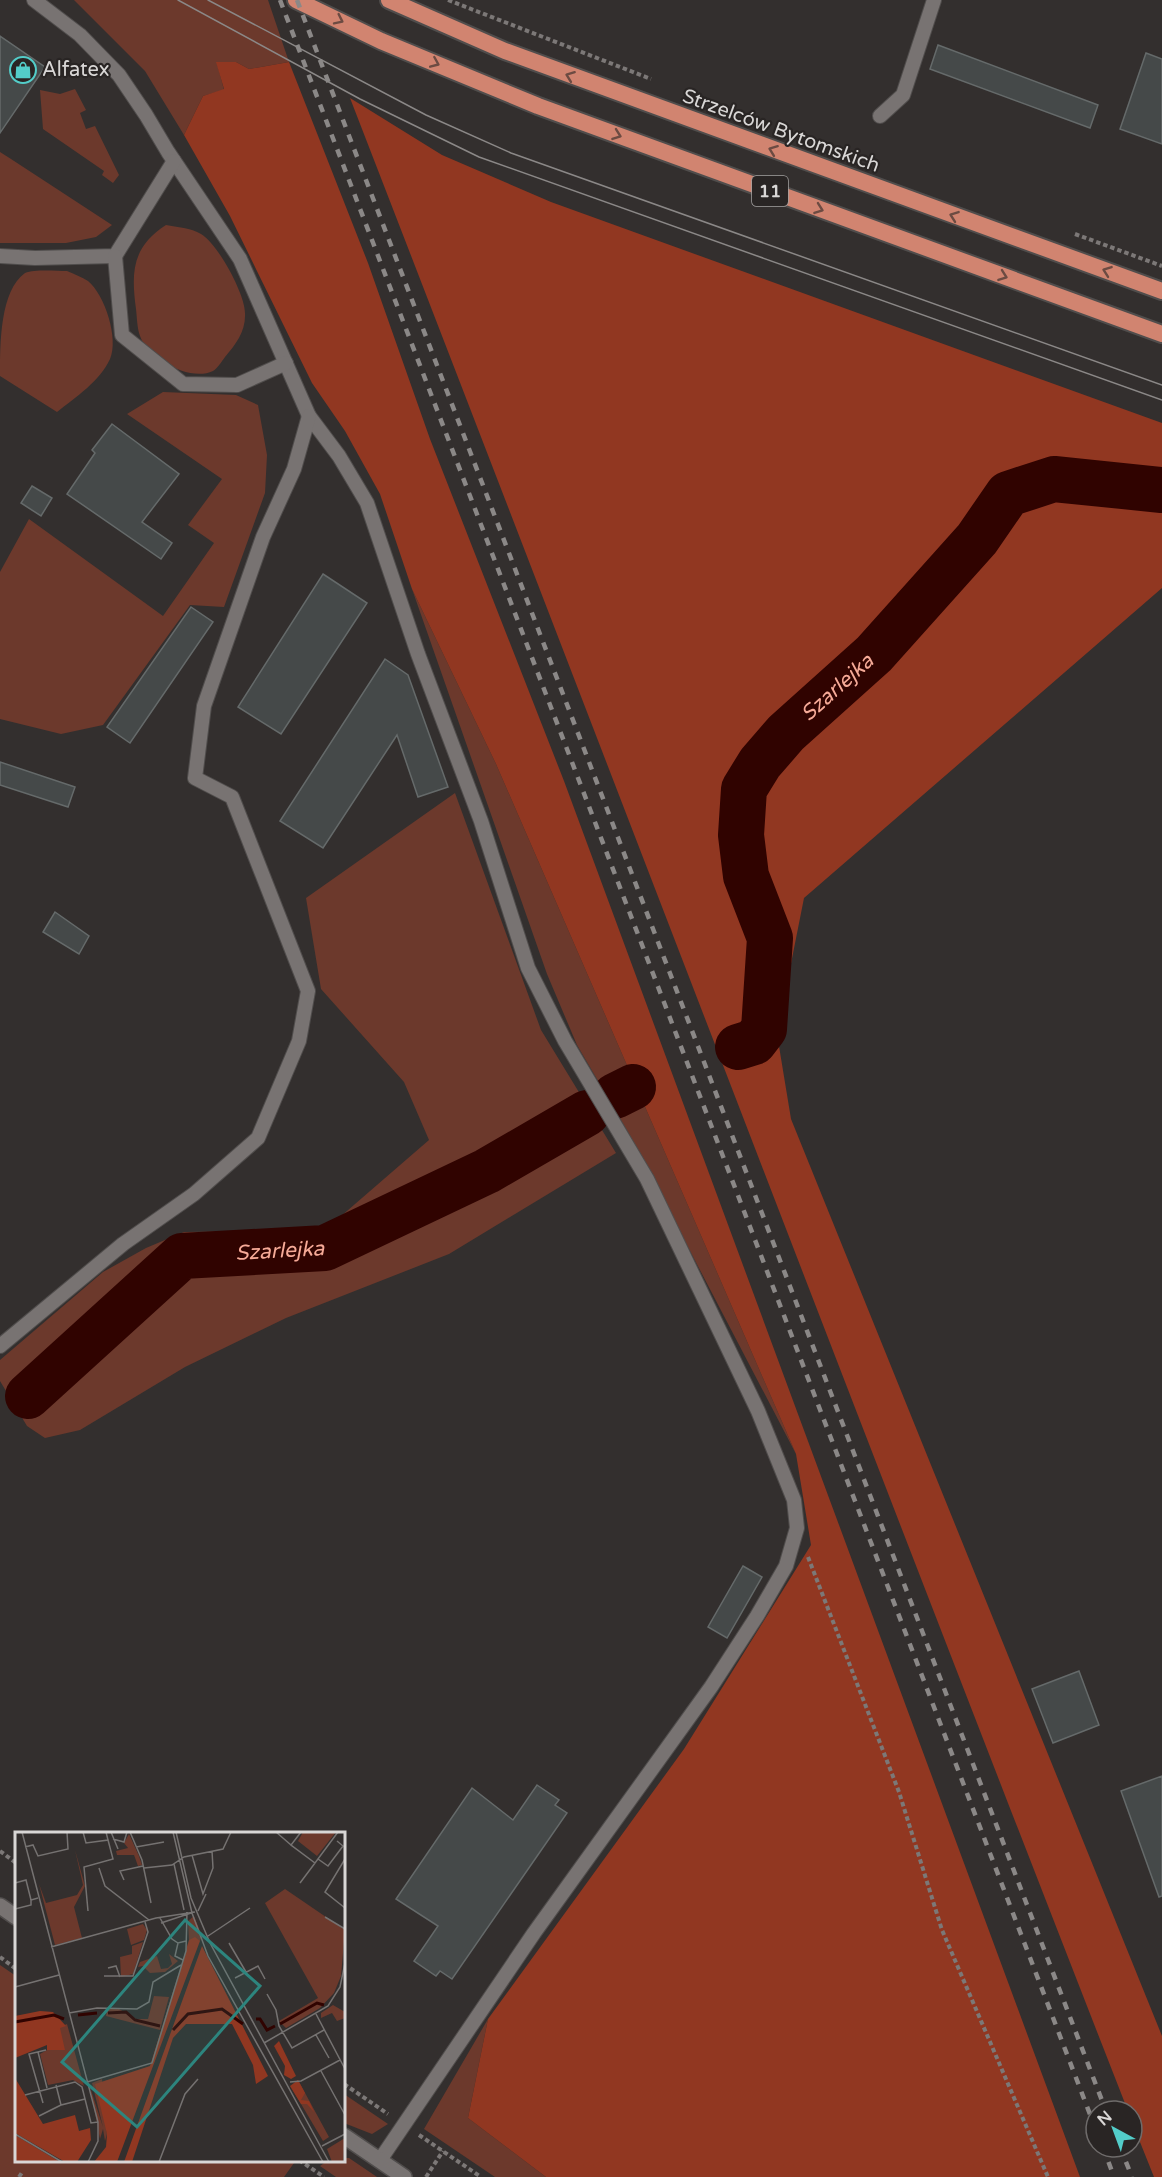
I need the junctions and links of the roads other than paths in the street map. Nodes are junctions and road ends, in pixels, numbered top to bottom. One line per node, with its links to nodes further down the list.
1 (34, 0): 6 (lane)
2 (296, 0): 10 (highway, 11, one-way to 10)
3 (389, 0): 9 (highway, Strzelców Bytomskich / 11, one-way to 3)
4 (934, 0): 5 (lane)
5 (880, 116)
6 (174, 161): 8 (lane); 11 (lane)
7 (0, 256): 8 (lane)
8 (115, 256): 11 (lane)
9 (1162, 291)
10 (1162, 334)
11 (286, 363): 12 (lane)
12 (309, 416): 13 (lane); 17 (lane)
13 (0, 1346)
14 (0, 1906): 15 (street)
15 (15, 1916)
16 (345, 2137): 17 (street)
17 (380, 2160): 18 (street)
18 (404, 2177)

